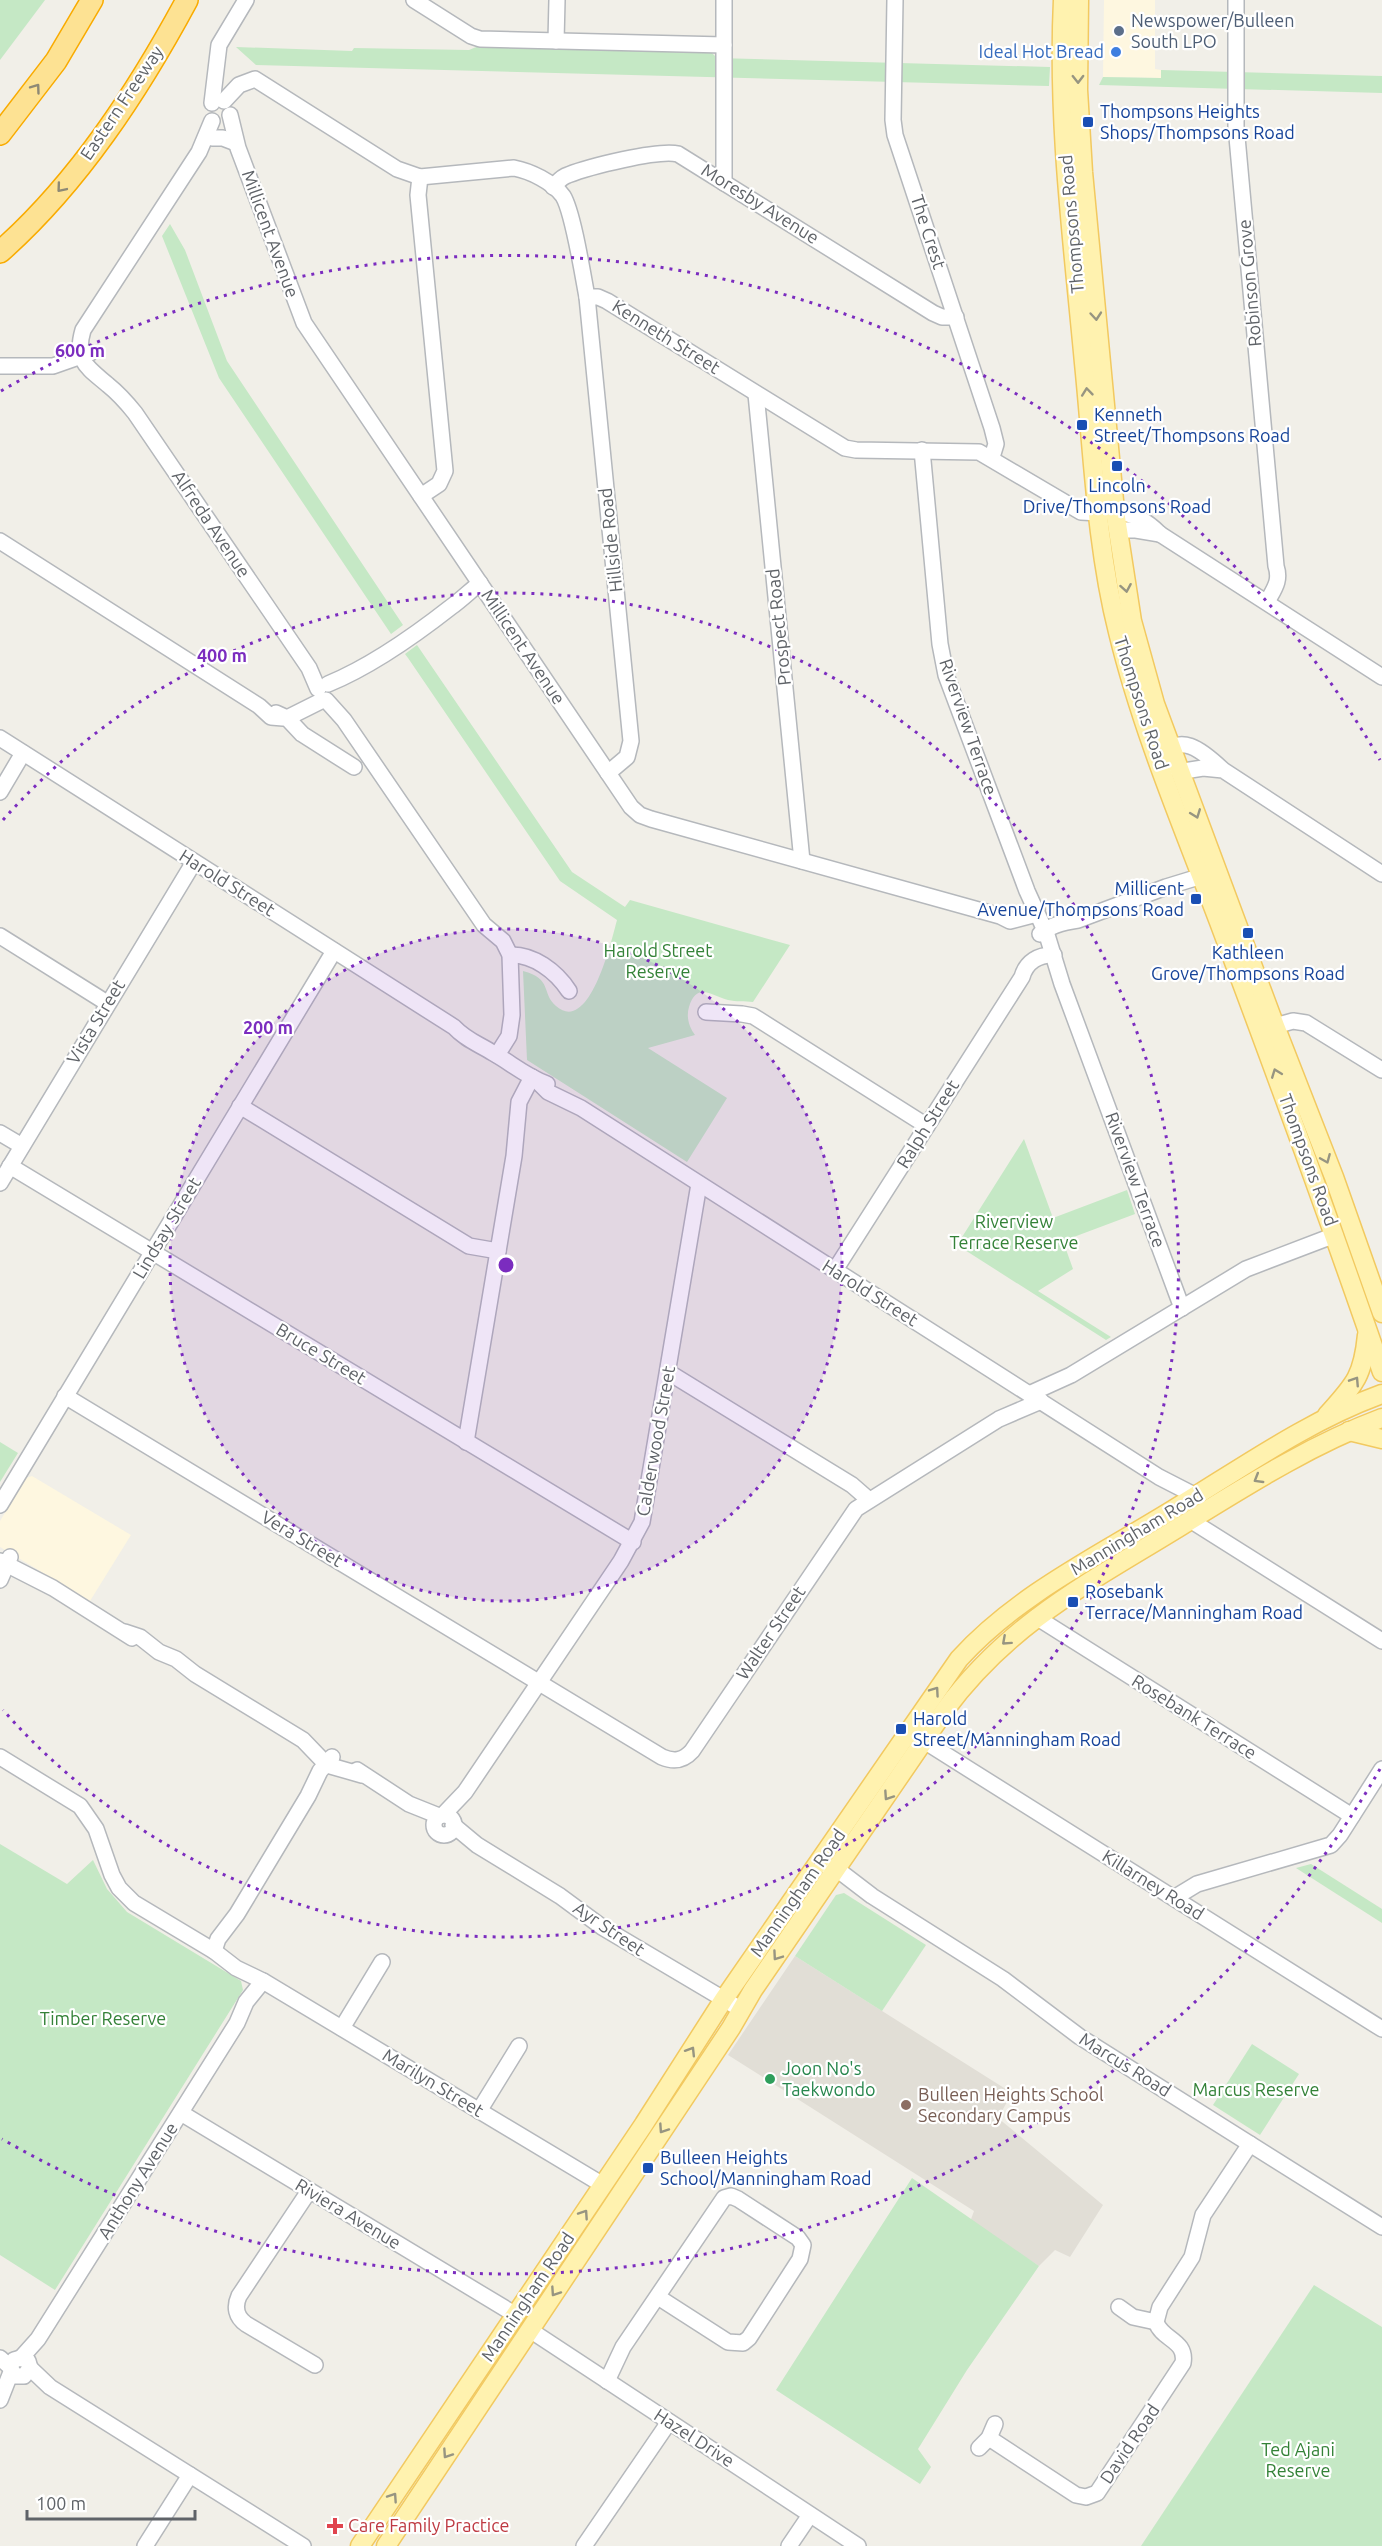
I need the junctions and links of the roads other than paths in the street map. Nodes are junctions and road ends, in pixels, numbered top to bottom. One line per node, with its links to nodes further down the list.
1 (92, 0): 18 (highway, one-way to 1)
2 (187, 0): 25 (highway, Eastern Freeway, one-way to 25)
3 (246, 0): 11 (street)
4 (414, 0): 12 (street)
5 (557, 0): 12 (street)
6 (724, 0): 13 (street)
7 (895, 0): 27 (street, The Crest)
8 (1063, 0): 34 (main road, Thompsons Road, one-way to 8)
9 (1078, 0): 34 (main road, Thompsons Road, one-way to 34)
10 (1236, 0): 39 (street, Robinson Grove)
11 (226, 34): 14 (street); 17 (street)
12 (556, 41): 13 (street)
13 (724, 45): 23 (street)
14 (221, 66): 15 (street, Kenneth Street); 17 (street)
15 (244, 81): 16 (street, Kenneth Street); 17 (street)
16 (272, 91): 17 (street, Kenneth Street); 22 (street, Kenneth Street)
17 (222, 112): 19 (street); 20 (street, Millicent Avenue); 21 (street)
18 (0, 134)
19 (212, 138): 20 (street); 21 (street)
20 (237, 145): 33 (street, Millicent Avenue)
21 (199, 152): 28 (street)
22 (420, 177): 24 (street, Kenneth Street); 33 (street)
23 (724, 183): 24 (street, Moresby Avenue); 27 (street, Moresby Avenue)
24 (553, 187): 26 (street, Kenneth Street)
25 (0, 252)
26 (587, 297): 30 (street, Kenneth Street); 50 (street, Hillside Road)
27 (956, 317): 32 (street, The Crest)
28 (86, 354): 29 (street); 41 (street, Alfreda Avenue)
29 (0, 366)
30 (756, 394): 31 (street, Kenneth Street); 52 (street, Prospect Road)
31 (922, 450): 32 (street, Kenneth Street); 56 (street, Riverview Terrace)
32 (992, 457): 34 (street, Kenneth Street)
33 (421, 496): 38 (street, Millicent Avenue)
34 (1107, 512): 35 (main road); 36 (street, Kenneth Street); 46 (main road, Thompsons Road)
35 (1117, 530): 36 (street); 44 (main road, Thompsons Road, one-way to 44)
36 (1160, 534): 39 (street, Kenneth Street)
37 (0, 542): 42 (street)
38 (482, 587): 41 (street); 50 (street, Millicent Avenue)
39 (1264, 599): 40 (street, Kenneth Street)
40 (1382, 677)
41 (326, 692): 42 (street); 60 (street, Alfreda Avenue)
42 (290, 716): 47 (street)
43 (0, 738): 45 (street, Harold Street)
44 (1171, 747): 46 (street); 48 (main road, Thompsons Road); 49 (street)
45 (23, 753): 51 (street); 53 (street, Harold Street)
46 (1160, 764): 48 (street); 54 (main road, Thompsons Road)
47 (354, 767)
48 (1180, 771): 49 (street); 54 (main road, Thompsons Road, one-way to 54)
49 (1223, 771): 55 (street)
50 (608, 773): 52 (street, Millicent Avenue)
51 (0, 792)
52 (802, 861): 56 (street, Millicent Avenue)
53 (194, 862): 59 (street, Harold Street); 63 (street, Vista Street)
54 (1206, 871): 57 (street); 65 (main road, Thompsons Road)
55 (1382, 874)
56 (1034, 911): 57 (street, Riverview Terrace)
57 (1044, 933): 61 (street, Riverview Terrace)
58 (0, 936): 63 (street)
59 (334, 951): 66 (street, Harold Street); 69 (street, Lindsay Street)
60 (510, 954): 62 (street); 66 (street)
61 (1051, 956): 70 (street, Ralph Street); 80 (street, Riverview Terrace)
62 (568, 991)
63 (107, 1003): 72 (street, Vista Street)
64 (706, 1012): 70 (street)
65 (1267, 1029): 67 (street); 76 (main road, Thompsons Road, one-way to 65); 81 (main road, Thompsons Road, one-way to 81)
66 (497, 1055): 68 (street, Harold Street)
67 (1382, 1070)
68 (532, 1077): 75 (street, Harold Street); 77 (street)
69 (240, 1106): 77 (street); 78 (street, Lindsay Street)
70 (927, 1126): 79 (street, Ralph Street)
71 (0, 1132): 72 (street)
72 (22, 1146): 73 (street, Vista Street)
73 (10, 1166): 74 (street, Vista Street); 78 (street, Bruce Street)
74 (0, 1183)
75 (699, 1184): 79 (street, Harold Street); 83 (street, Calderwood Street)
76 (1335, 1235): 80 (street, Walter Street); 82 (main road, Thompsons Road)
77 (498, 1251): 94 (street)
78 (153, 1252): 87 (street, Lindsay Street); 94 (street, Bruce Street)
79 (835, 1270): 88 (street, Harold Street)
80 (1182, 1308): 85 (street, Walter Street)
81 (1382, 1313)
82 (1367, 1329): 84 (main road, Thompsons Road); 91 (main road, one-way to 82)
83 (668, 1372): 97 (street); 101 (street, Calderwood Street)
84 (1382, 1372)
85 (1071, 1375): 88 (street, Walter Street); 88 (street, Walter Street)
86 (1382, 1394): 91 (main road, Manningham Road)
87 (65, 1396): 98 (street, Lindsay Street); 106 (street, Vera Street)
88 (1035, 1398): 90 (street, Walter Street); 90 (street, Walter Street); 95 (street, Harold Street)
89 (1382, 1418): 92 (main road, Manningham Road)
90 (999, 1419): 97 (street, Walter Street)
91 (1320, 1423): 96 (main road, Manningham Road)
92 (1348, 1431): 93 (main road); 100 (main road, Manningham Road, one-way to 100)
93 (1382, 1439)
94 (466, 1442): 101 (street, Bruce Street)
95 (1159, 1477): 96 (street, Harold Street); 99 (street)
96 (1196, 1496): 99 (main road, Manningham Road)
97 (868, 1499): 106 (street, Walter Street)
98 (0, 1505)
99 (1172, 1510): 113 (main road, Manningham Road, one-way to 99)
100 (1190, 1520): 104 (main road, Manningham Road); 105 (street)
101 (633, 1542): 106 (street, Calderwood Street)
102 (3, 1561): 103 (street); 109 (street, Ayr Street)
103 (0, 1580)
104 (1036, 1617): 107 (main road, Manningham Road, one-way to 107); 111 (street, Rosebank Terrace)
105 (1382, 1641)
106 (539, 1682): 112 (street, Calderwood Street)
107 (924, 1741): 114 (main road, Manningham Road, one-way to 114); 116 (street, Killarney Road)
108 (0, 1757): 118 (street, Marilyn Street)
109 (329, 1762): 112 (street, Ayr Street); 118 (street)
110 (1382, 1769): 111 (street)
111 (1352, 1816): 115 (street)
112 (445, 1823): 121 (street, Ayr Street)
113 (819, 1863): 114 (street, Marcus Road); 121 (main road, Manningham Road)
114 (833, 1877): 122 (main road, Manningham Road, one-way to 122); 128 (street, Marcus Road)
115 (1206, 1882): 116 (street); 117 (street)
116 (1174, 1898): 117 (street, Killarney Road)
117 (1189, 1907): 124 (street, Killarney Road)
118 (214, 1952): 120 (street, Marilyn Street)
119 (382, 1962): 123 (street)
120 (263, 1981): 123 (street, Marilyn Street); 127 (street, Anthony Avenue)
121 (724, 1999): 122 (street, Ayr Street); 129 (main road, Manningham Road, one-way to 121)
122 (742, 2010): 136 (main road, Manningham Road, one-way to 136)
123 (342, 2028): 126 (street, Marilyn Street)
124 (1382, 2029)
125 (519, 2046): 126 (street)
126 (479, 2111): 129 (street, Marilyn Street)
127 (181, 2113): 130 (street, Riviera Avenue); 139 (street, Anthony Avenue)
128 (1250, 2144): 131 (street, Marcus Road); 135 (street)
129 (603, 2185): 134 (main road, Manningham Road, one-way to 129)
130 (309, 2190): 134 (street, Riviera Avenue); 138 (street)
131 (1382, 2228)
132 (657, 2297): 132 (street); 140 (street)
133 (1119, 2307): 135 (street, David Road)
134 (516, 2315): 148 (main road, Manningham Road, one-way to 134)
135 (1156, 2322): 143 (street, David Road)
136 (530, 2330): 140 (street, Hazel Drive); 149 (main road, Manningham Road, one-way to 149)
137 (0, 2353): 139 (street)
138 (315, 2365)
139 (18, 2366): 141 (street, Anthony Avenue); 144 (street)
140 (601, 2377): 142 (street, Hazel Drive)
141 (1, 2399)
142 (669, 2422): 145 (street, Hazel Drive); 150 (street)
143 (988, 2437)
144 (190, 2475): 146 (street); 147 (street)
145 (810, 2515): 151 (street); 152 (street, Hazel Drive)
146 (145, 2546)
147 (303, 2546)
148 (360, 2546)
149 (386, 2546)
150 (584, 2546)
151 (789, 2546)
152 (858, 2546)

